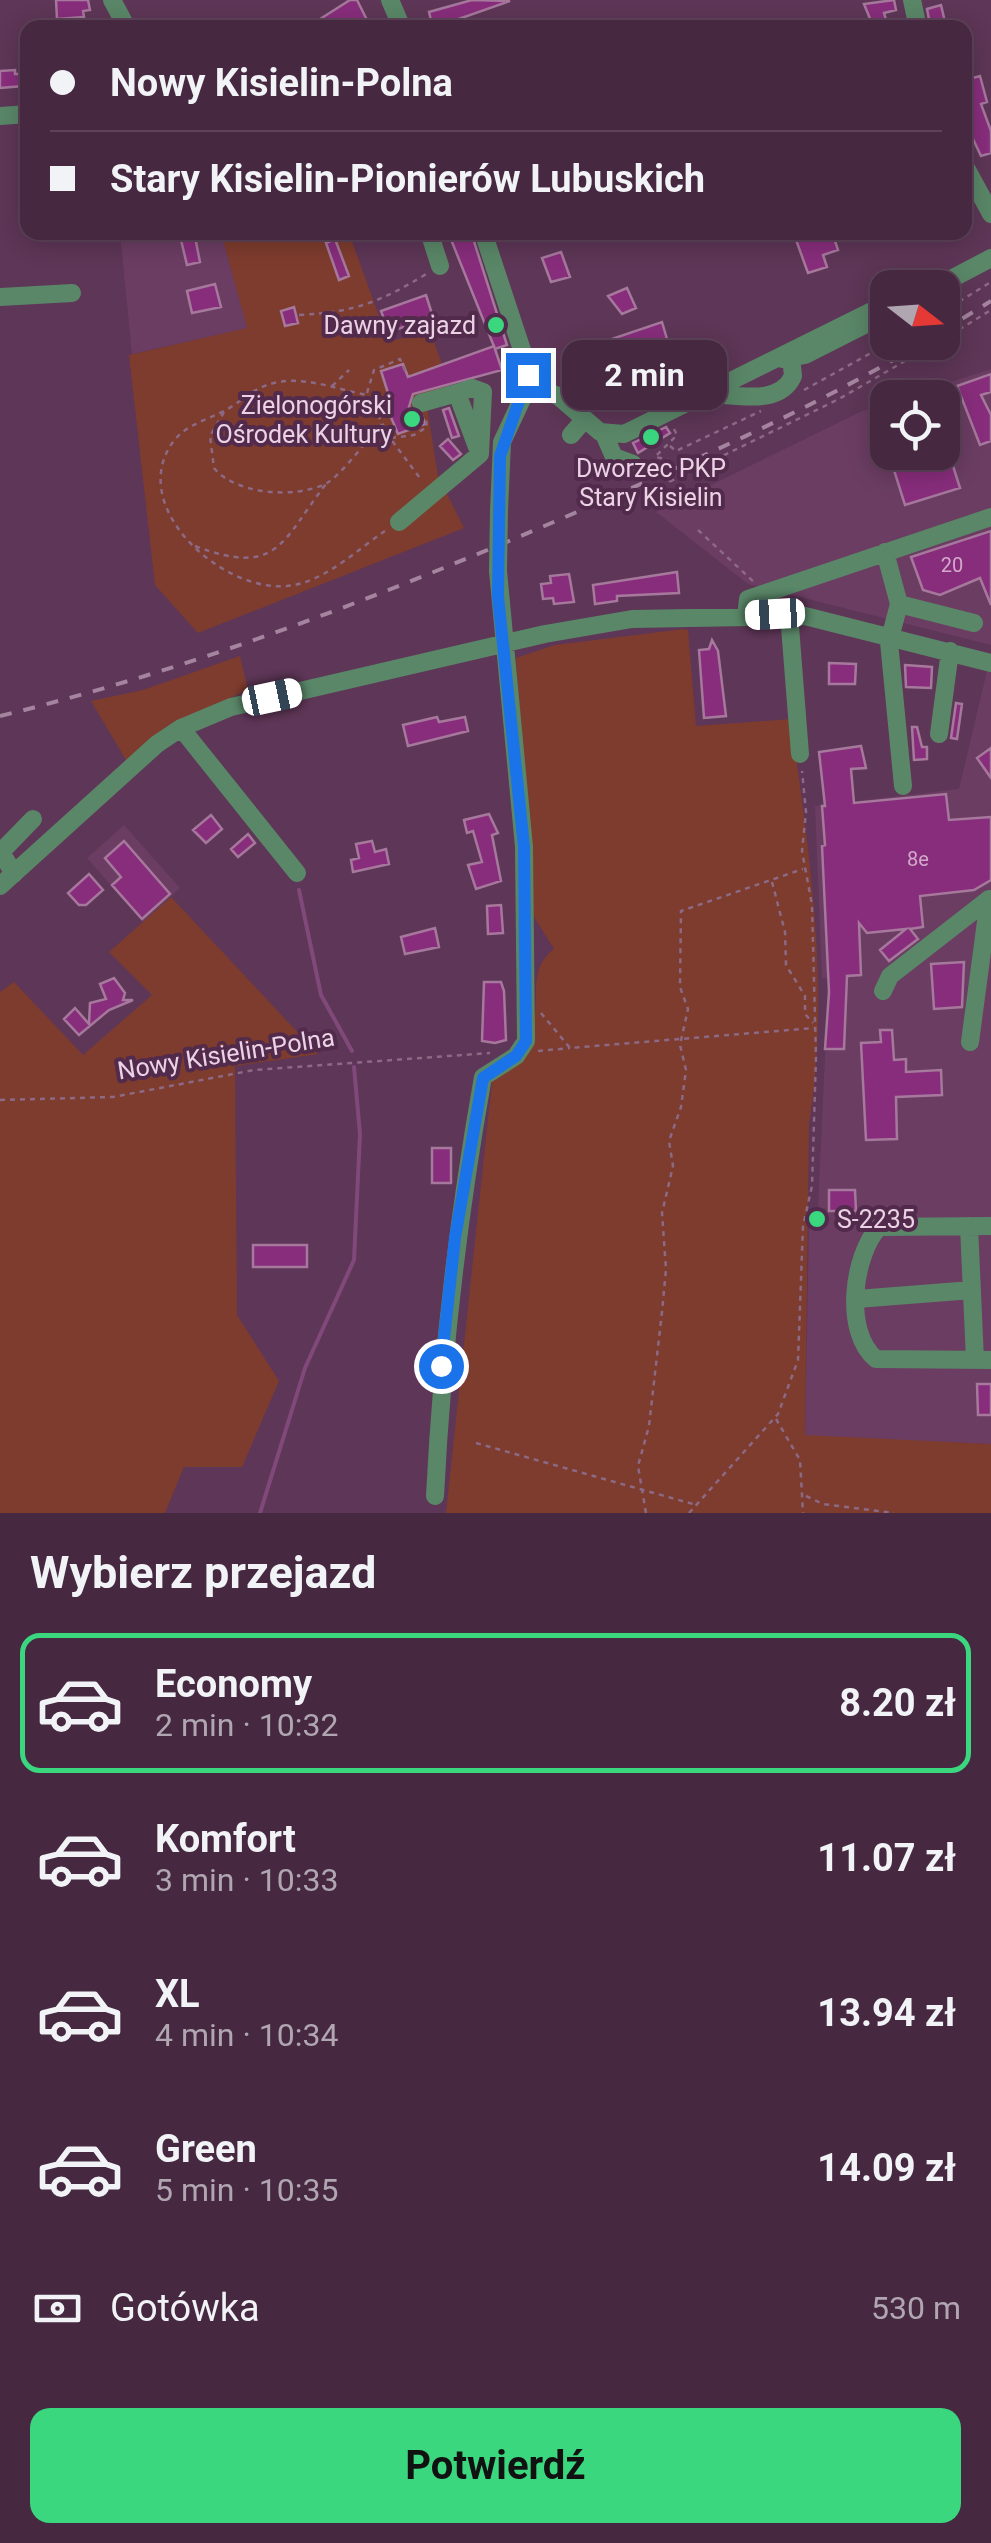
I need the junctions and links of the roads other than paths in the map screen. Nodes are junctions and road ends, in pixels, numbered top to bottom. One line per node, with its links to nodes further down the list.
1 (972, 179): 2 (street)
2 (991, 214)
3 (432, 240): 6 (street)
4 (486, 240): 13 (street)
5 (991, 258): 7 (street)
6 (440, 266)
7 (960, 274)
8 (72, 293): 9 (street)
9 (0, 297)
10 (870, 312): 12 (street)
11 (870, 322): 12 (street)
12 (782, 358): 14 (street); 14 (street)
13 (527, 384): 16 (street); 20 (street)
14 (706, 394): 17 (street)
15 (421, 403): 19 (street)
16 (584, 420): 17 (street); 18 (street)
17 (604, 434): 21 (street)
18 (572, 435)
19 (480, 454): 20 (street); 23 (street)
20 (500, 456): 30 (street, bridge)
21 (633, 464)
22 (991, 516): 24 (street)
23 (399, 522)
24 (885, 552): 25 (street); 27 (street)
25 (899, 604): 28 (street); 29 (street)
26 (788, 614): 27 (street); 29 (street); 35 (street)
27 (746, 616): 30 (street)
28 (974, 623)
29 (890, 636): 31 (street); 36 (street)
30 (502, 644): 33 (street); 48 (street)
31 (950, 651): 32 (street); 34 (street)
32 (991, 663)
33 (181, 728): 38 (street); 39 (street)
34 (939, 734)
35 (800, 754)
36 (902, 786)
37 (33, 819): 39 (street)
38 (296, 873)
39 (7, 880)
40 (990, 898): 41 (street); 42 (street)
41 (883, 991)
42 (970, 1042)
43 (969, 1226): 44 (street); 45 (street); 46 (street)
44 (991, 1226)
45 (972, 1290): 46 (street); 47 (street)
46 (857, 1299): 47 (street)
47 (983, 1360)
48 (435, 1496)

